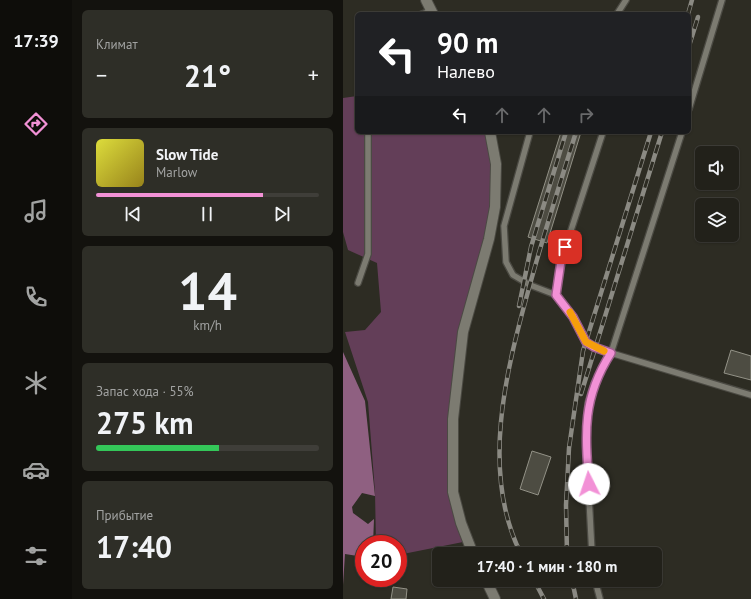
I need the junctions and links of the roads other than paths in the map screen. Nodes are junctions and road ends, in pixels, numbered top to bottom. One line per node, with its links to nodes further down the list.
1 (426, 0): 4 (street)
2 (626, 0): 5 (lane)
3 (722, 0): 6 (lane)
4 (429, 12)
5 (618, 12)
6 (691, 102)
7 (368, 134): 12 (lane)
8 (489, 134): 16 (street)
9 (529, 134): 13 (lane)
10 (602, 134): 13 (lane)
11 (681, 134): 14 (lane)
12 (358, 283)
13 (556, 295): 14 (lane)
14 (611, 353): 15 (lane); 17 (lane)
15 (751, 395)
16 (470, 547)
17 (592, 547)
18 (489, 587): 20 (street)
19 (597, 587): 21 (lane)
20 (495, 599)
21 (600, 599)

